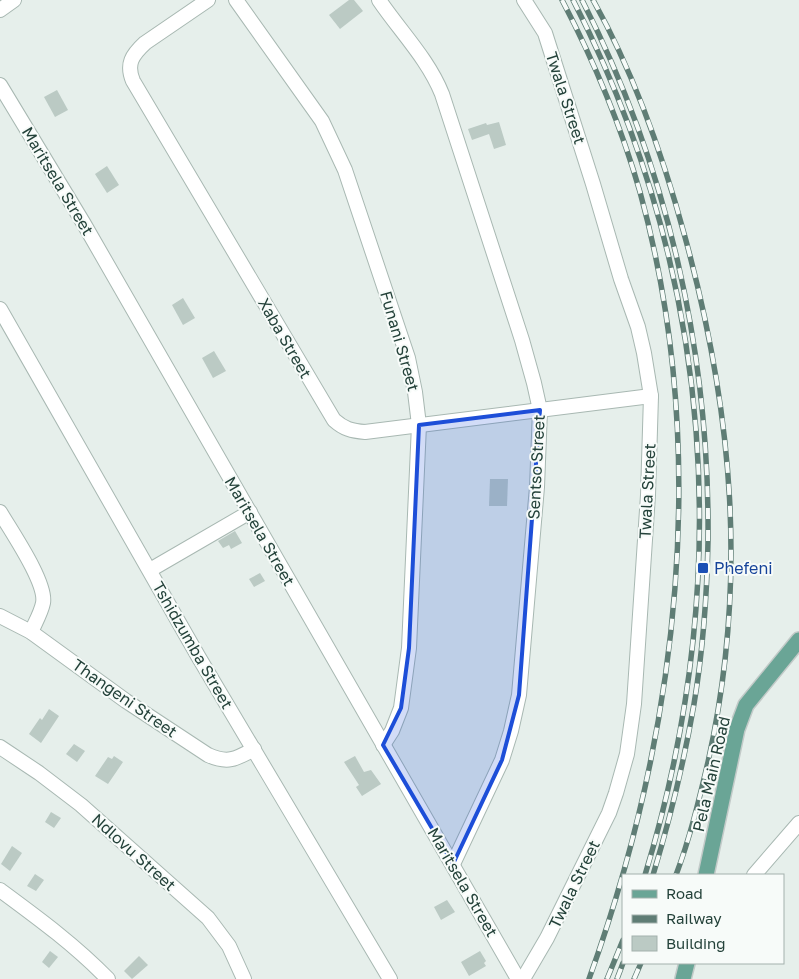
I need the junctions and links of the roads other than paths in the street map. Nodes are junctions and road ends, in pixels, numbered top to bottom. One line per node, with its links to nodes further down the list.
1 (14, 0): 6 (street)
2 (208, 0): 11 (street, Xaba Street)
3 (236, 0): 11 (street, Funani Street)
4 (379, 0): 10 (street, Sentso Street)
5 (524, 0): 9 (street, Twala Street)
6 (0, 10)
7 (0, 85): 13 (street, Maritsela Street)
8 (0, 309): 14 (street, Tshidzumba Street)
9 (651, 396): 10 (street, Xaba Street); 31 (street, Twala Street)
10 (540, 410): 11 (street, Xaba Street); 22 (street, Sentso Street)
11 (419, 425): 18 (street, Funani Street)
12 (0, 512): 16 (street)
13 (250, 512): 14 (street); 18 (street, Maritsela Street)
14 (150, 570): 20 (street, Tshidzumba Street)
15 (0, 616): 16 (street, Thangeni Street)
16 (31, 632): 20 (street, Thangeni Street)
17 (799, 640): 23 (main road, Pela Main Road)
18 (383, 745): 22 (street, Maritsela Street)
19 (0, 747): 28 (street, Ndlovu Street)
20 (254, 749): 29 (street, Tshidzumba Street)
21 (799, 823): 24 (street)
22 (453, 864): 30 (street, Maritsela Street)
23 (706, 874)
24 (755, 874)
25 (0, 890): 27 (street)
26 (687, 964): 32 (main road)
27 (108, 979)
28 (244, 979)
29 (390, 979)
30 (518, 979)
31 (523, 979)
32 (683, 979)

